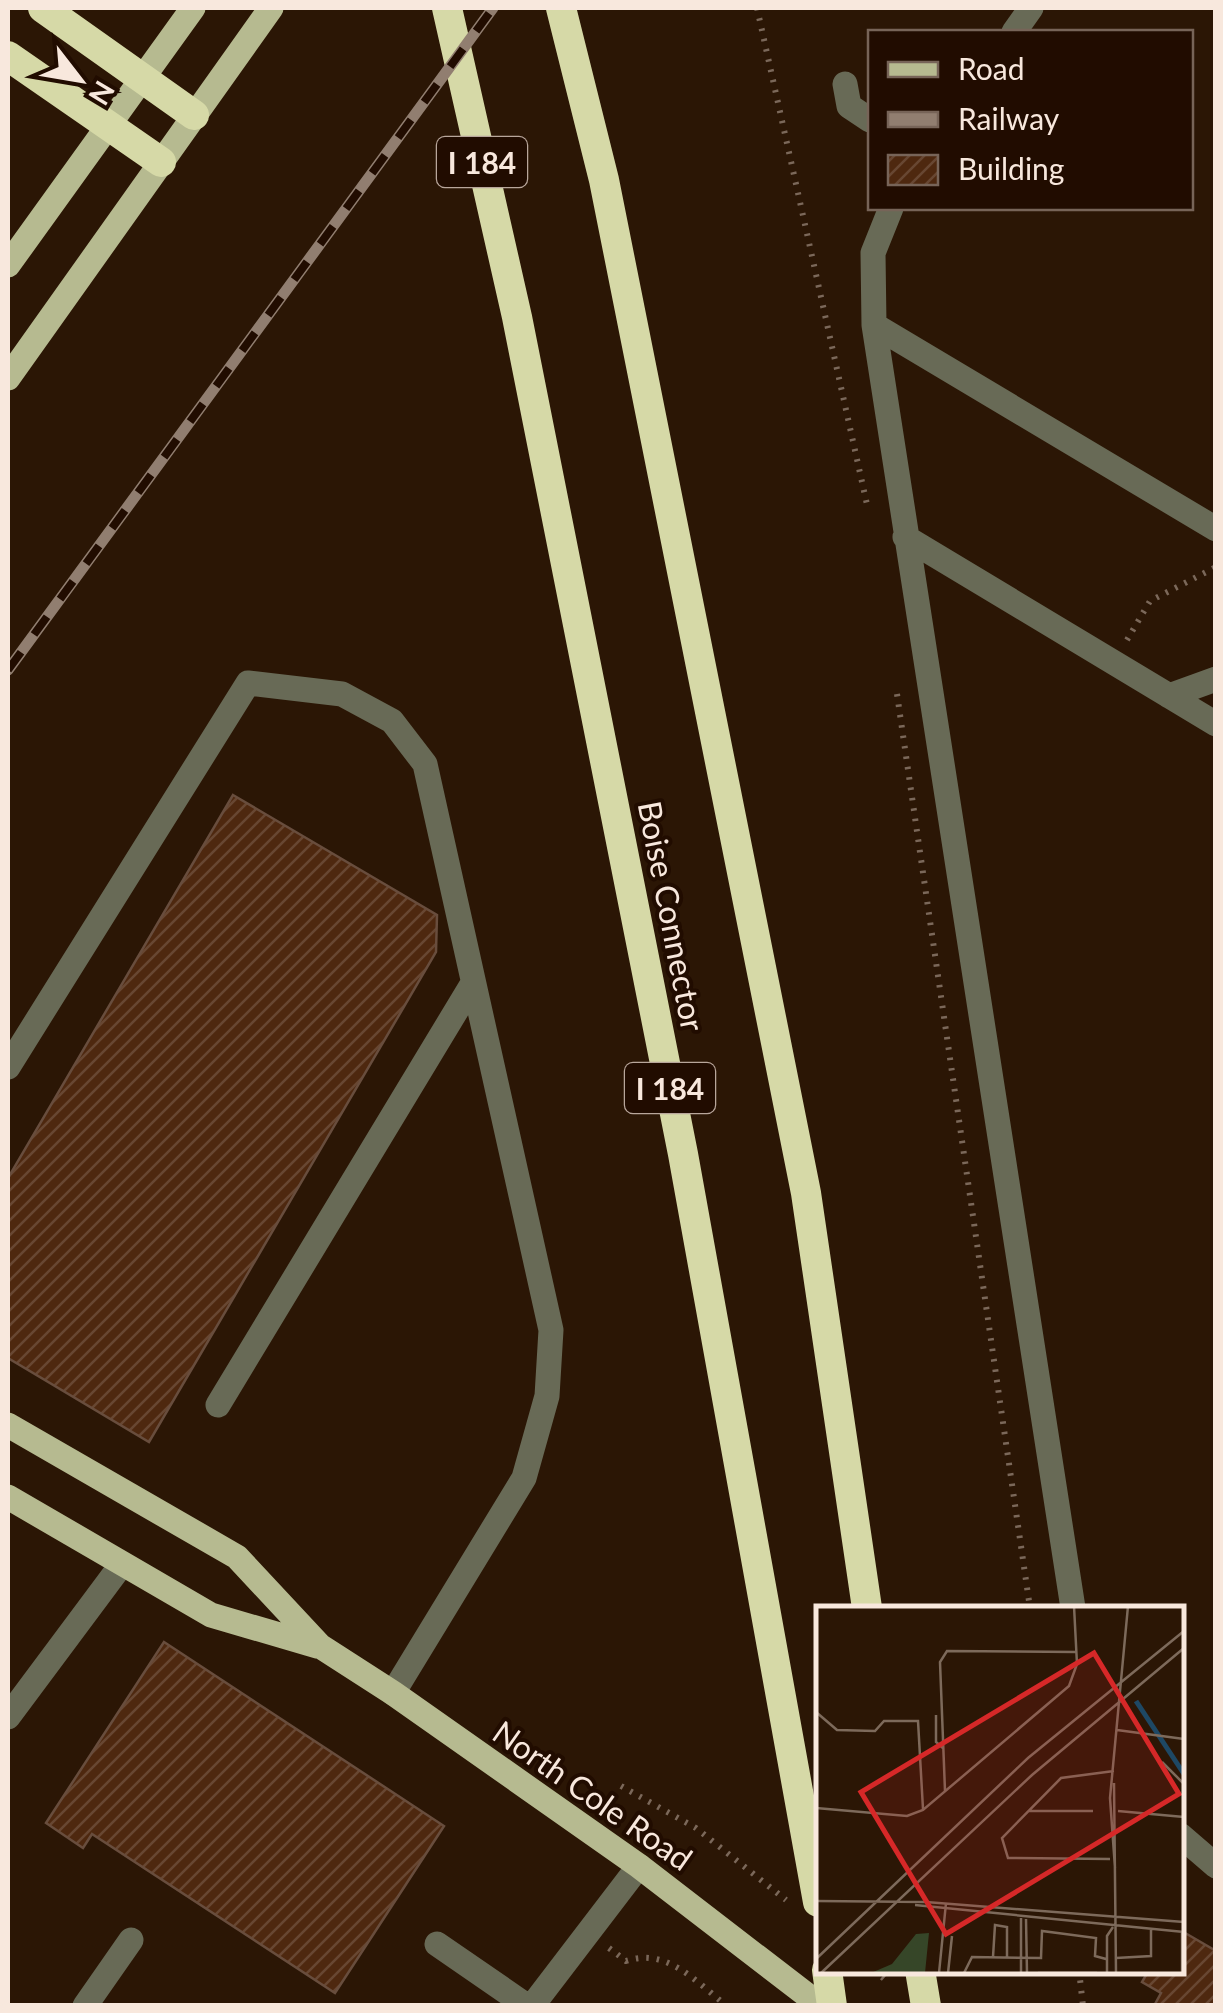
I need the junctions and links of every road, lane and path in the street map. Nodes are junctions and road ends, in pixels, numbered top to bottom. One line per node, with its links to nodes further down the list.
1 (42, 8): 10 (highway)
2 (192, 8): 10 (main road)
3 (271, 8): 12 (main road)
4 (447, 8): 45 (highway, Boise Connector / I 184)
5 (561, 8): 35 (highway)
6 (757, 8): 20 (path)
7 (1032, 8): 8 (street)
8 (1016, 30)
9 (8, 56): 14 (highway)
10 (142, 78): 12 (highway); 14 (main road)
11 (845, 84): 13 (street)
12 (194, 115): 15 (main road)
13 (868, 119)
14 (108, 126): 15 (highway); 17 (main road)
15 (161, 162): 19 (main road)
16 (890, 210): 18 (street)
17 (8, 264)
18 (874, 325): 21 (street); 22 (street)
19 (8, 378)
20 (870, 514)
21 (1216, 528)
22 (904, 537): 27 (street); 37 (street)
23 (1216, 568): 24 (path)
24 (1125, 644)
25 (1216, 680): 27 (street)
26 (895, 684): 36 (path)
27 (1169, 696): 28 (street)
28 (1216, 724)
29 (474, 983): 30 (street); 31 (street); 39 (street)
30 (8, 1067)
31 (218, 1405)
32 (8, 1425): 38 (main road, North Cole Road)
33 (8, 1498): 34 (main road, North Cole Road)
34 (122, 1564): 38 (main road, North Cole Road); 40 (street)
35 (867, 1606)
36 (1030, 1606)
37 (1072, 1606)
38 (320, 1646): 39 (main road, North Cole Road)
39 (393, 1693): 43 (main road, North Cole Road)
40 (8, 1718)
41 (621, 1786): 45 (path)
42 (1183, 1838): 44 (street)
43 (640, 1866): 46 (street); 55 (main road, North Cole Road)
44 (1216, 1866)
45 (803, 1902)
46 (588, 1933): 53 (street); 54 (path)
47 (131, 1940): 52 (street)
48 (437, 1944): 53 (street)
49 (827, 1973): 56 (highway)
50 (920, 1973): 57 (highway)
51 (1079, 1973): 58 (path)
52 (85, 2006)
53 (530, 2006)
54 (727, 2006)
55 (821, 2006)
56 (832, 2006)
57 (926, 2006)
58 (1084, 2006)

